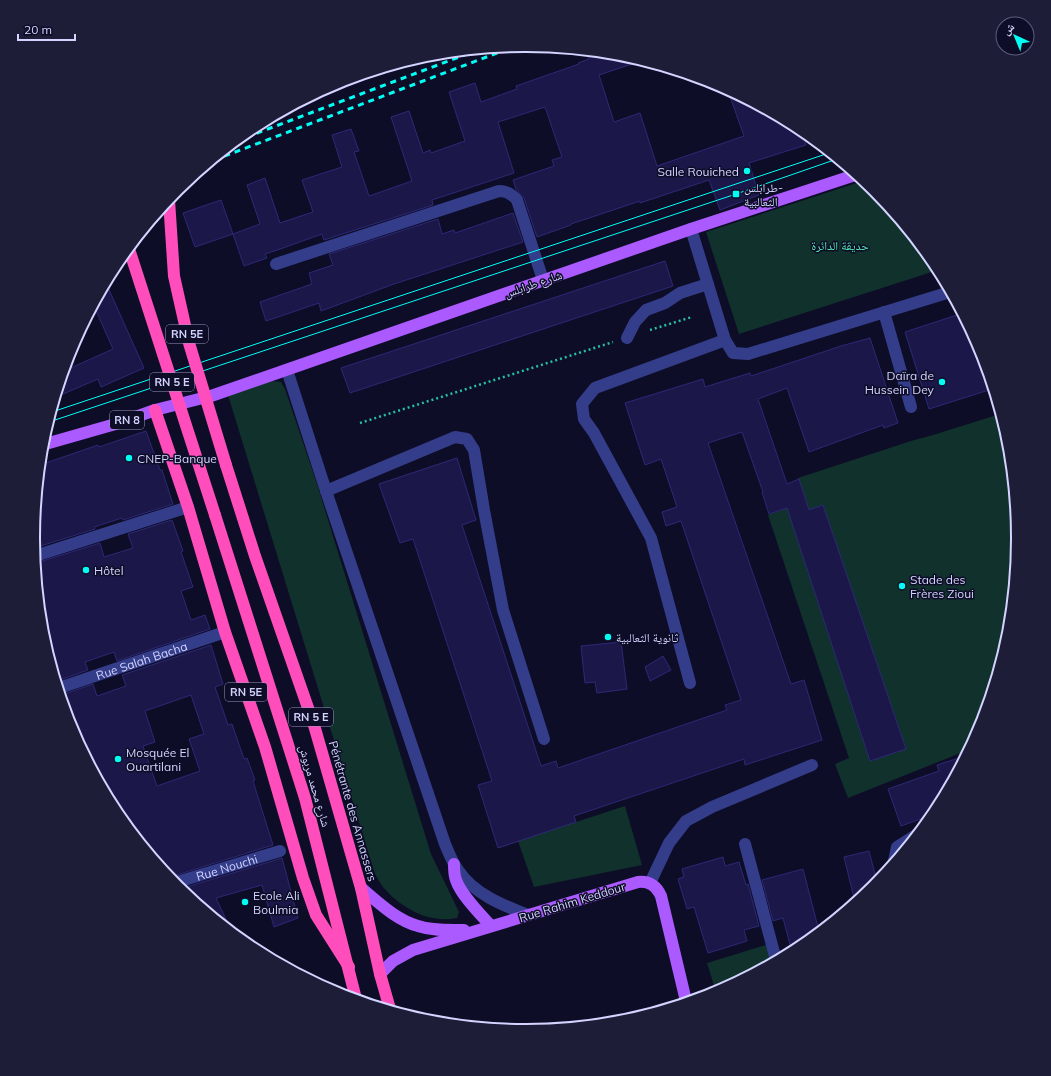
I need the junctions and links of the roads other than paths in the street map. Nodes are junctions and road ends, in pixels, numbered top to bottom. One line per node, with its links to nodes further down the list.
1 (850, 177): 3 (main road, شارع طرابلس / RN 8)
2 (170, 208): 16 (highway, RN 5E, bridge)
3 (692, 229): 6 (main road, شارع طرابلس / RN 8); 7 (street)
4 (131, 255): 37 (highway, شارع محمد مربوش / RN 5 E, bridge)
5 (276, 264): 6 (street)
6 (543, 280): 12 (main road, شارع طرابلس / RN 8)
7 (708, 284): 10 (street); 11 (street)
8 (945, 293): 9 (street)
9 (884, 312): 11 (street); 13 (street)
10 (628, 338)
11 (725, 340): 21 (street)
12 (287, 370): 14 (main road, شارع طرابلس / RN 8); 17 (street)
13 (911, 407)
14 (155, 410): 15 (main road, RN 8); 18 (highway, RN 5E)
15 (49, 443)
16 (226, 465): 32 (highway, Pénétrante des Annassers / RN 5 E)
17 (326, 492): 23 (street); 29 (street)
18 (188, 507): 19 (street); 20 (highway, RN 5E)
19 (41, 554)
20 (225, 632): 22 (street, Rue Salah Bacha); 37 (highway, RN 5E)
21 (690, 683)
22 (64, 686)
23 (544, 739)
24 (812, 765): 31 (street)
25 (904, 843): 28 (street)
26 (745, 844): 36 (street)
27 (280, 851): 30 (street, Rue Nouchi)
28 (896, 852)
29 (454, 864): 33 (street); 34 (main road)
30 (181, 880)
31 (650, 883): 33 (main road, Rue Rahim Keddour); 40 (main road)
32 (361, 888): 35 (main road); 38 (highway, Pénétrante des Annassers / RN 5 E)
33 (528, 915): 34 (main road, Rue Rahim Keddour)
34 (490, 926): 35 (main road, Rue Rahim Keddour)
35 (478, 930): 38 (main road, Rue Rahim Keddour)
36 (774, 954)
37 (349, 967): 39 (highway, شارع محمد مربوش / RN 5 E)
38 (380, 974): 41 (highway, Pénétrante des Annassers / RN 5 E)
39 (355, 993)
40 (685, 997)
41 (388, 1004)

